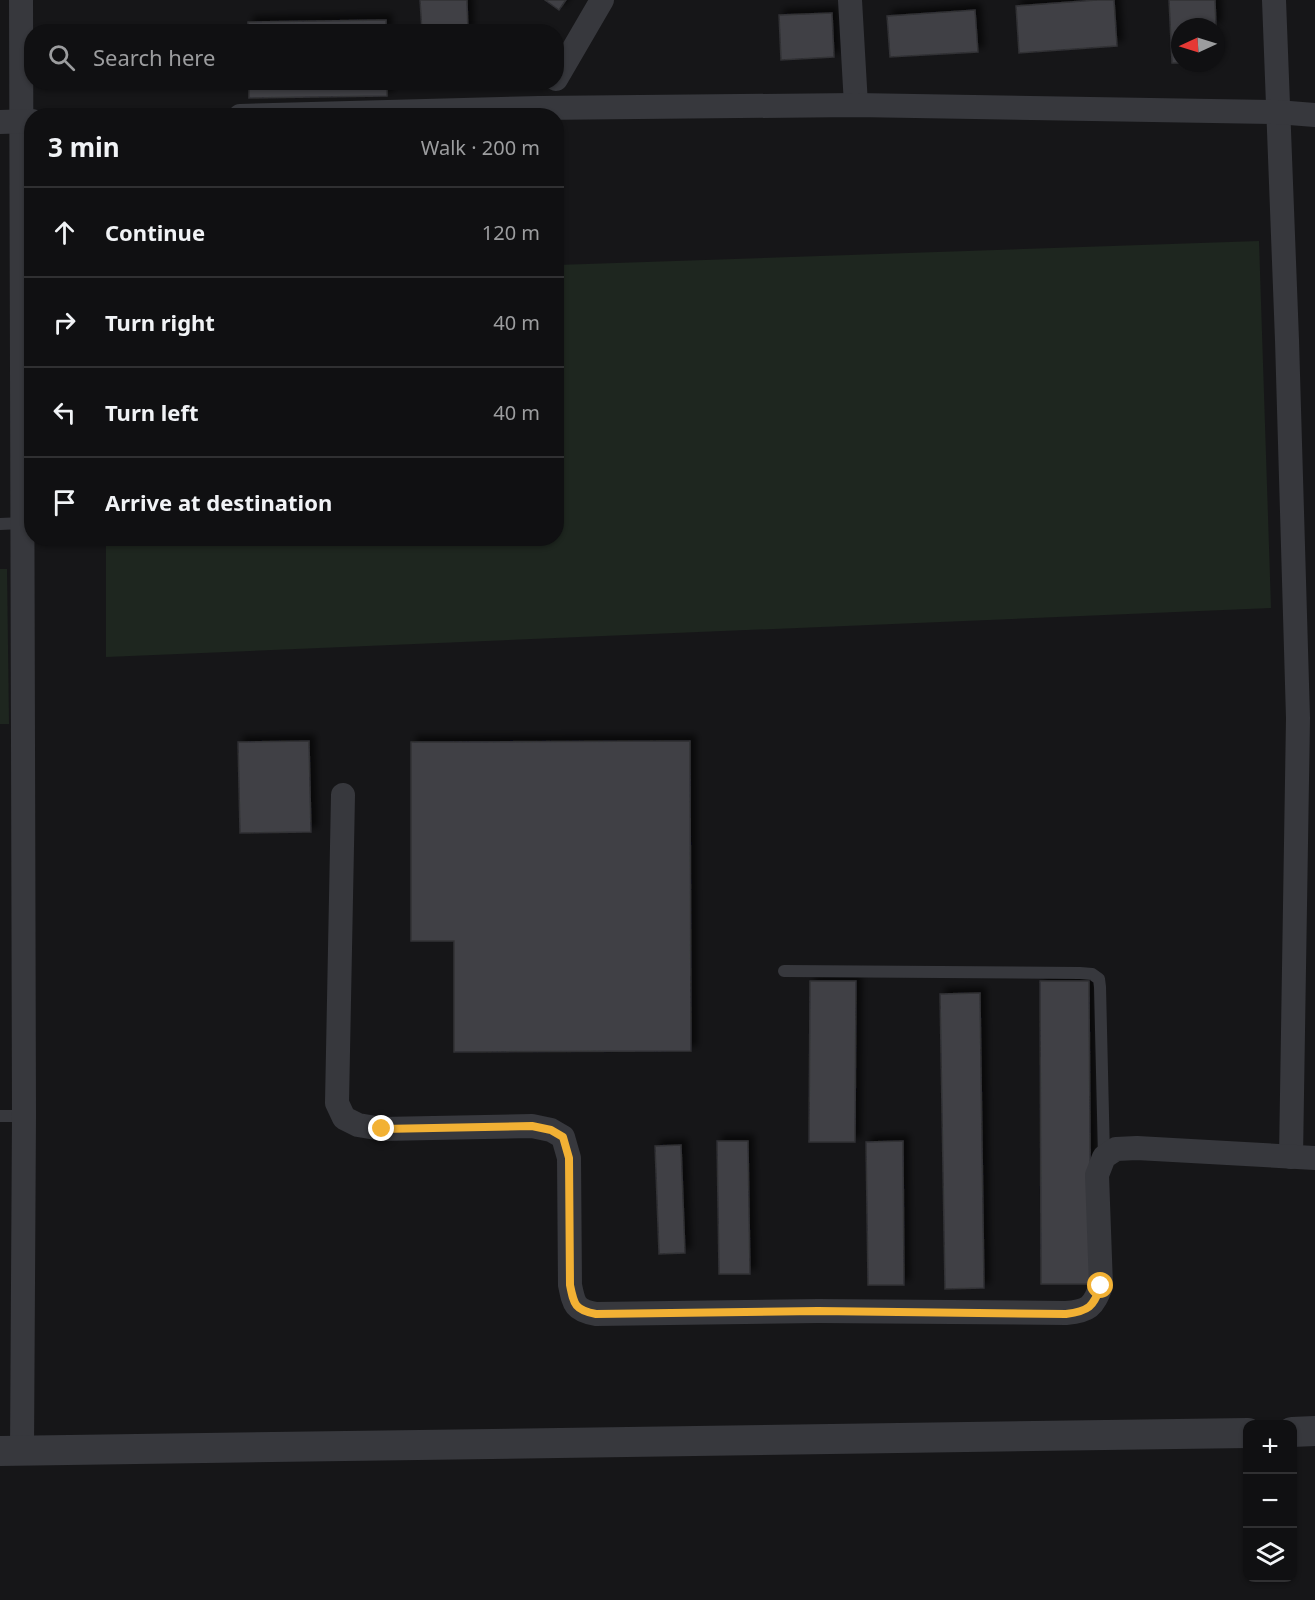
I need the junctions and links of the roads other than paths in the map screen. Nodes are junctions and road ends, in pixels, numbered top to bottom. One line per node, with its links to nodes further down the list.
1 (21, 0): 11 (street)
2 (602, 0): 5 (street)
3 (850, 0): 7 (street)
4 (1274, 0): 9 (street)
5 (564, 64)
6 (549, 90): 8 (street)
7 (856, 105): 8 (street); 9 (street)
8 (539, 108)
9 (1277, 112): 10 (street); 17 (street)
10 (1315, 115)
11 (18, 121): 12 (street)
12 (11, 523): 15 (street)
13 (343, 795): 16 (street)
14 (784, 971): 16 (lane)
15 (12, 1116): 22 (street)
16 (1104, 1157): 17 (street)
17 (1291, 1157): 18 (street)
18 (1315, 1158)
19 (1315, 1431): 21 (street)
20 (1243, 1432): 22 (street)
21 (1297, 1432)
22 (11, 1451)

